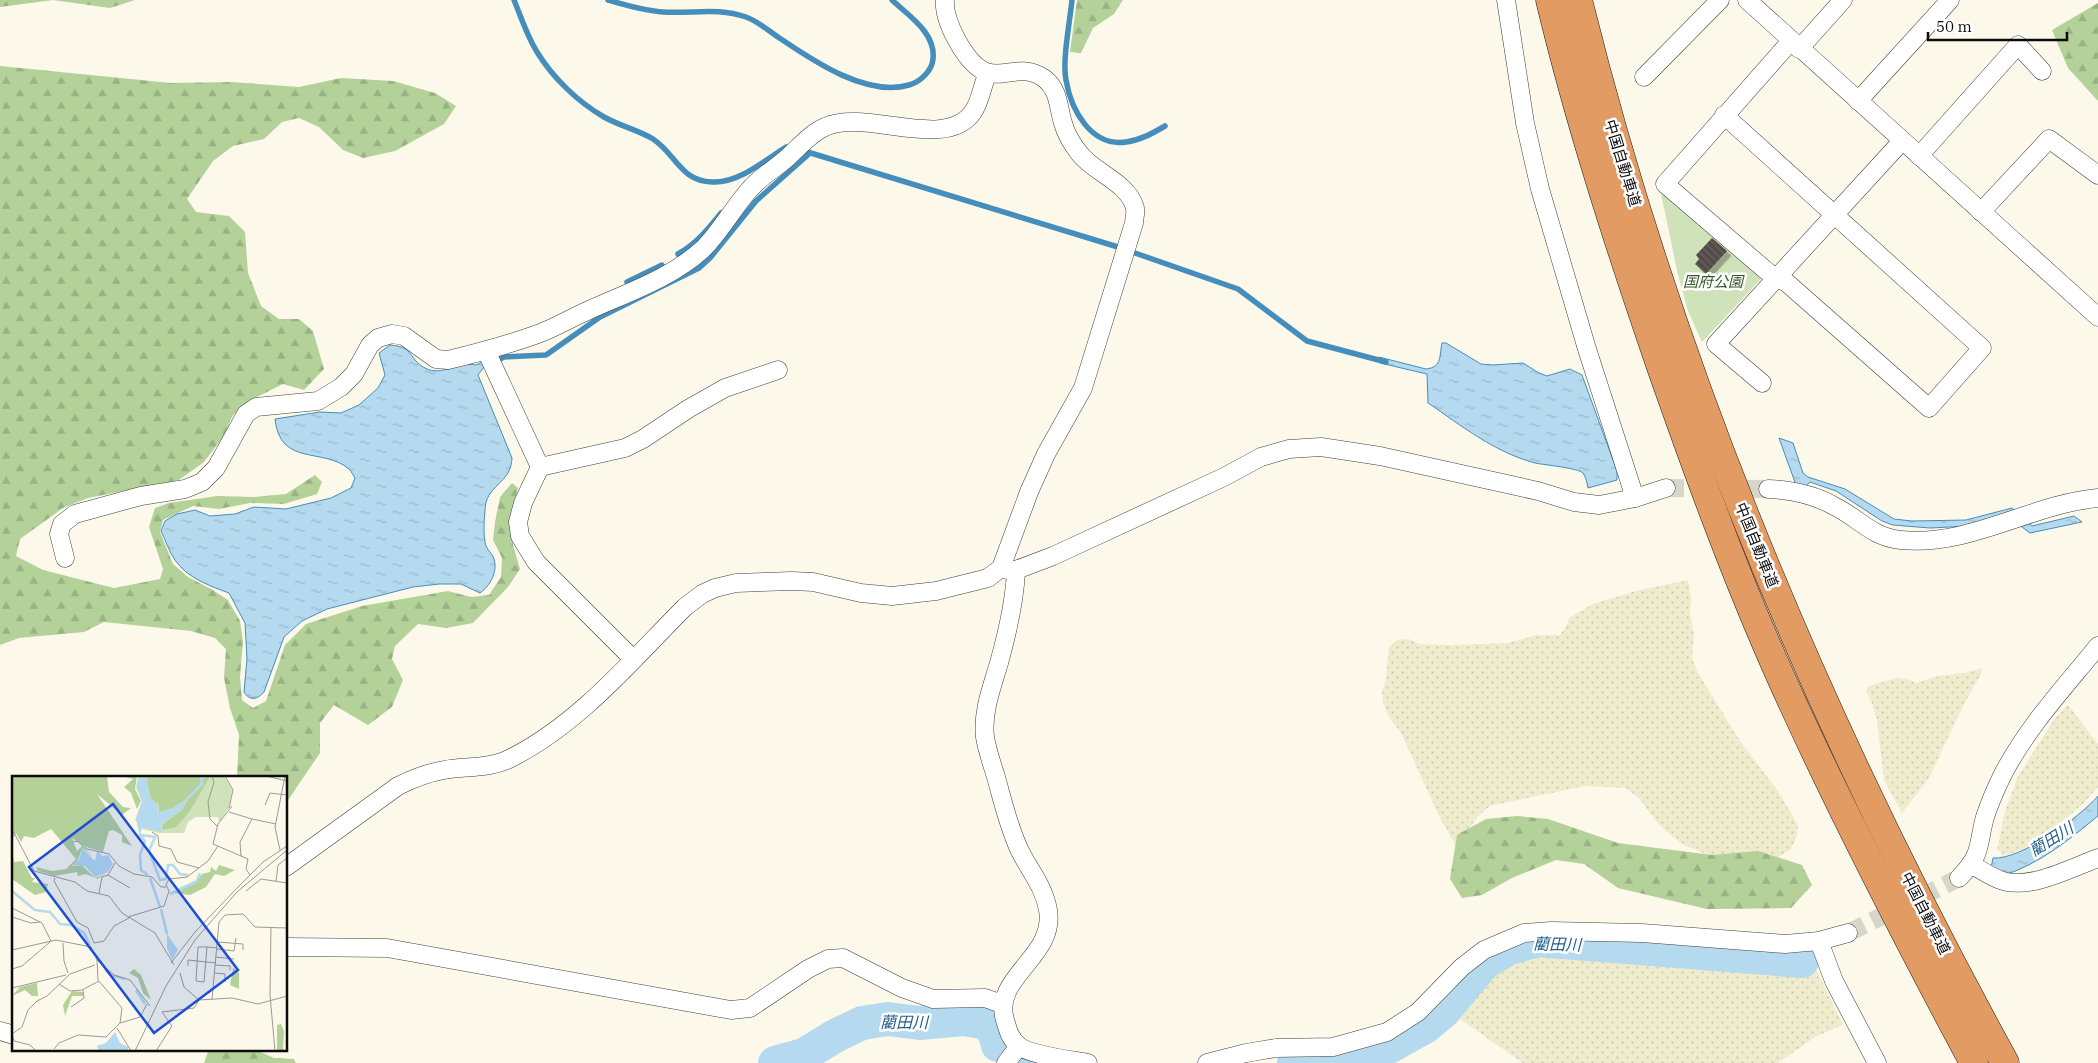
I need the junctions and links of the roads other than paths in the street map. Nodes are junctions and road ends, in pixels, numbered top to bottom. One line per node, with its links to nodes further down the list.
1 (945, 0): 11 (street)
2 (1506, 0): 28 (street)
3 (1550, 0): 47 (highway, 中国自動車道)
4 (1578, 0): 48 (highway, 中国自動車道)
5 (1720, 0): 12 (street)
6 (1747, 0): 9 (street)
7 (1843, 0): 9 (street)
8 (1950, 0): 13 (street)
9 (1795, 45): 13 (street); 14 (street)
10 (2042, 71): 16 (street)
11 (988, 73): 22 (street); 31 (street)
12 (1644, 77)
13 (1858, 102): 15 (street)
14 (1724, 114): 19 (street); 20 (street)
15 (1902, 141): 16 (street); 19 (street)
16 (1919, 156): 18 (street)
17 (2098, 175): 18 (street)
18 (1981, 212): 21 (street)
19 (1835, 215): 20 (street); 20 (street)
20 (1776, 279): 24 (street)
21 (2098, 317)
22 (488, 350): 25 (street); 30 (street)
23 (778, 370): 25 (street)
24 (1762, 382)
25 (540, 467): 33 (street)
26 (1666, 488): 28 (street)
27 (1768, 489): 29 (street)
28 (1635, 498): 31 (street)
29 (2098, 498)
30 (65, 558)
31 (1009, 569): 33 (street); 41 (street)
32 (2098, 646): 35 (street)
33 (633, 659): 36 (street)
34 (2098, 858): 35 (street)
35 (1972, 865): 37 (street)
36 (288, 866)
37 (1960, 878)
38 (1848, 933): 39 (street)
39 (1819, 941): 45 (street); 46 (street)
40 (288, 947): 41 (street)
41 (1002, 1004): 42 (street)
42 (1019, 1046): 43 (street); 44 (street)
43 (1006, 1063)
44 (1088, 1063)
45 (1207, 1063)
46 (1877, 1063)
47 (1974, 1063)
48 (2005, 1063)

